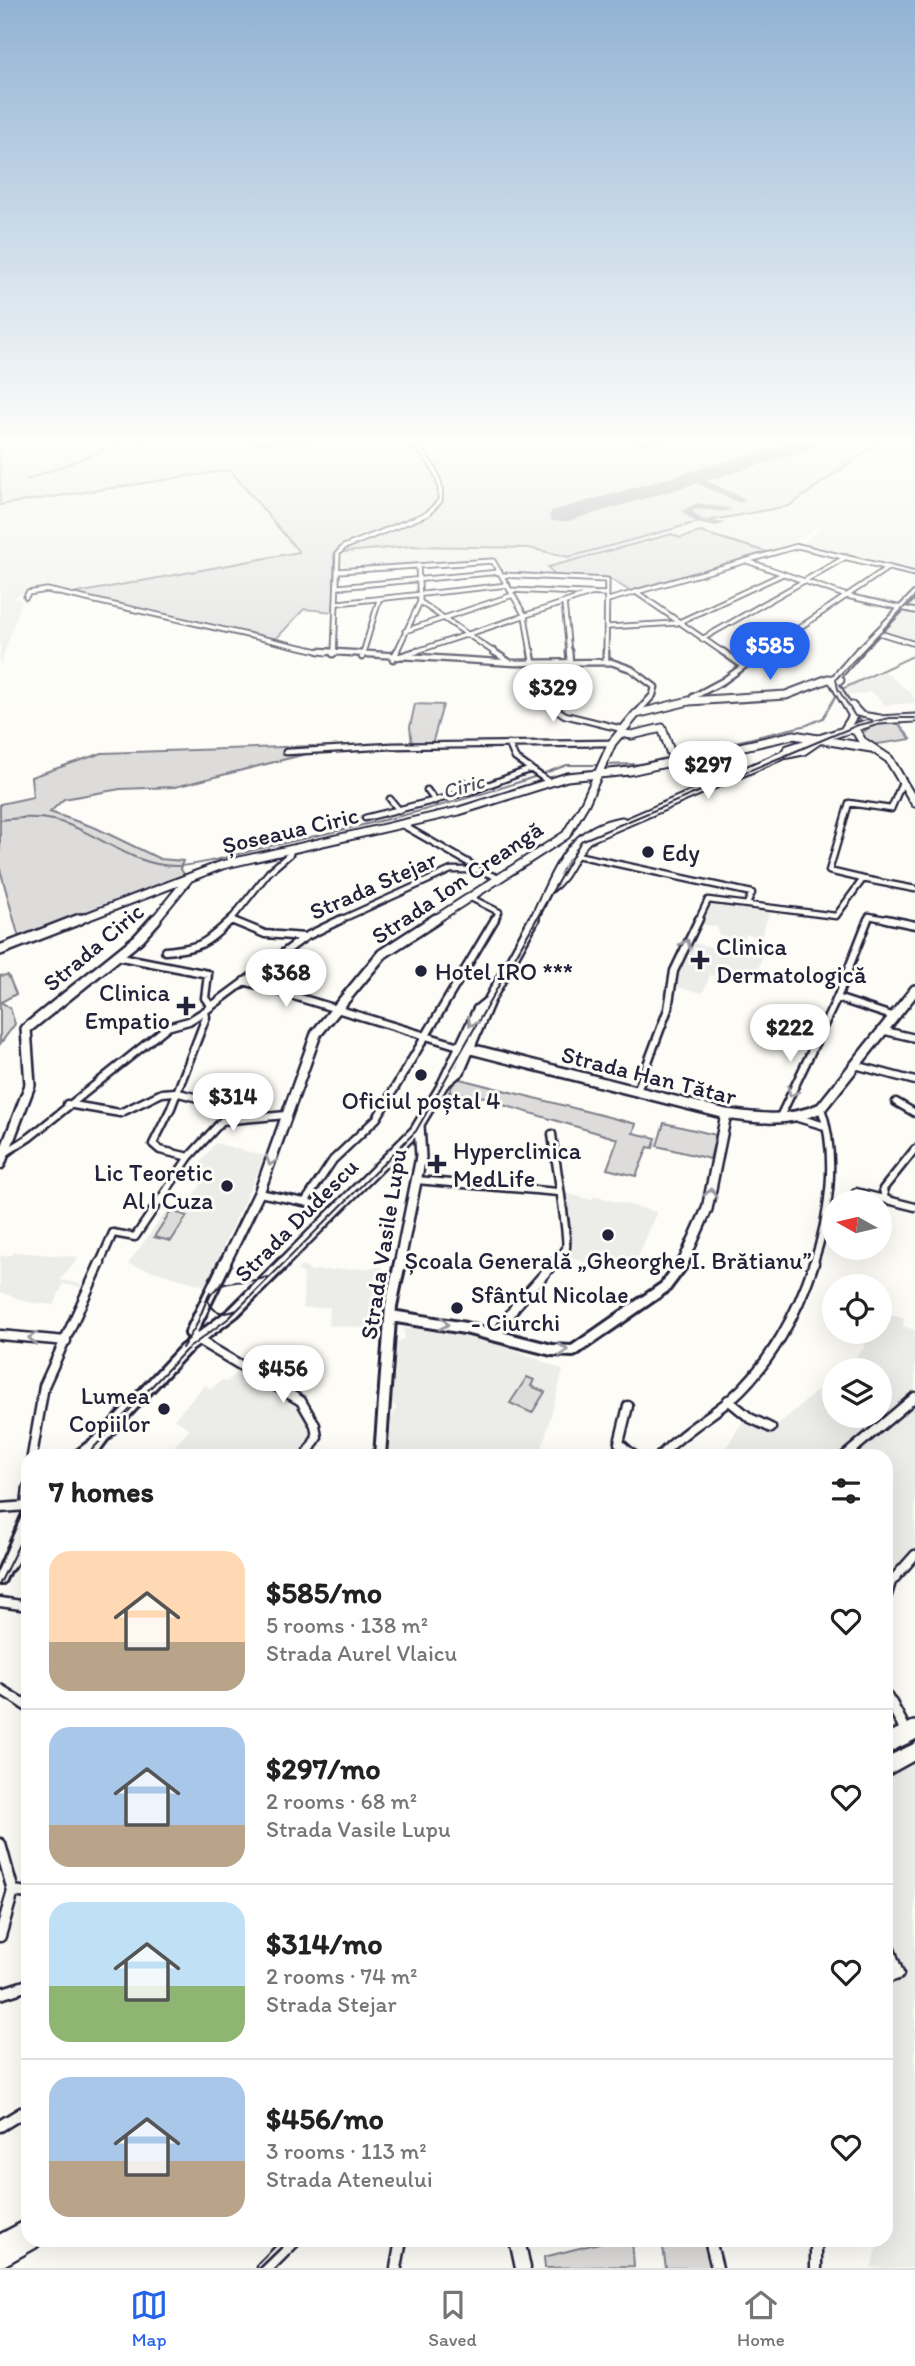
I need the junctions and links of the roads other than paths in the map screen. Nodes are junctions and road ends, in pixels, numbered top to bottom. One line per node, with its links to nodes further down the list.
1 (346, 548): 9 (street)
2 (789, 548): 5 (street)
3 (809, 548): 4 (street)
4 (846, 557): 8 (street); 15 (street)
5 (745, 561): 12 (street); 18 (street)
6 (418, 566): 9 (street); 11 (street); 14 (street)
7 (915, 566): 10 (street)
8 (889, 568): 10 (street); 22 (street)
9 (338, 571): 16 (street)
10 (907, 572): 13 (street)
11 (501, 574): 14 (street); 17 (street); 20 (street)
12 (783, 574): 15 (street); 34 (street)
13 (915, 574)
14 (419, 580): 16 (street); 21 (street)
15 (804, 581): 22 (street); 39 (street)
16 (338, 587): 28 (street)
17 (510, 590): 19 (street); 21 (street); 32 (street); 33 (street)
18 (636, 592): 26 (street); 34 (street)
19 (593, 593): 20 (street); 29 (street)
20 (606, 594): 26 (street)
21 (419, 595): 25 (street); 27 (street)
22 (847, 596): 30 (street); 48 (street)
23 (26, 597): 41 (street)
24 (915, 597): 30 (street)
25 (379, 600): 28 (street); 42 (street)
26 (608, 600): 35 (street)
27 (419, 602): 33 (street); 36 (street)
28 (338, 603): 41 (street)
29 (564, 603): 32 (street); 44 (street)
30 (903, 607): 31 (street); 37 (street)
31 (915, 611)
32 (525, 616): 38 (street); 47 (street)
33 (447, 618): 36 (street); 38 (street)
34 (680, 622): 35 (street); 39 (street)
35 (608, 626): 45 (street)
36 (405, 631): 43 (street)
37 (879, 633): 40 (street); 49 (street)
38 (470, 634): 43 (street); 46 (street)
39 (702, 639): 48 (street)
40 (915, 644)
41 (333, 654): 42 (street)
42 (362, 657): 43 (street)
43 (393, 659): 46 (street)
44 (568, 662): 45 (street); 47 (street); 58 (street)
45 (606, 662): 51 (street)
46 (511, 663): 47 (street)
47 (533, 663)
48 (742, 665): 50 (street)
49 (838, 684): 50 (street); 55 (street); 57 (street)
50 (694, 698): 52 (street)
51 (646, 704): 52 (street); 53 (street)
52 (661, 707): 53 (street)
53 (636, 714): 58 (street, Strada Ion Creangă)
54 (915, 718): 55 (street)
55 (880, 719): 56 (street)
56 (857, 727): 57 (street); 62 (street)
57 (846, 729): 59 (street, Strada Vasile Lupu)
58 (621, 731): 60 (street, Strada Ion Creangă); 64 (street)
59 (820, 739): 62 (street); 64 (street, Șoseaua Ciric); 79 (street, Strada Vasile Lupu)
60 (612, 743): 61 (street); 65 (street, Strada Ion Creangă)
61 (509, 744): 63 (street); 66 (street)
62 (871, 748): 69 (street)
63 (285, 752)
64 (675, 757): 65 (street, Șoseaua Ciric)
65 (599, 769): 67 (street, Șoseaua Ciric); 82 (street, Strada Ion Creangă)
66 (532, 770): 67 (street); 71 (street)
67 (547, 780): 77 (street, Șoseaua Ciric)
68 (463, 782): 71 (street)
69 (902, 783): 74 (street); 83 (street)
70 (427, 790): 73 (street)
71 (472, 791): 73 (street)
72 (390, 799): 75 (street)
73 (435, 801): 75 (street)
74 (915, 803)
75 (398, 810): 76 (street)
76 (365, 818)
77 (401, 824): 78 (street, Șoseaua Ciric); 80 (street)
78 (291, 849): 81 (street, Șoseaua Ciric); 87 (street)
79 (570, 854): 86 (street); 102 (street, Strada Vasile Lupu)
80 (476, 867): 82 (street, Strada Stejar); 89 (street, Strada Stejar)
81 (189, 878): 90 (street, Șoseaua Ciric); 92 (street, Strada Ciric)
82 (499, 878): 85 (street, Strada Ion Creangă)
83 (863, 878): 84 (street); 86 (street)
84 (915, 890)
85 (469, 897): 97 (street, Strada Ion Creangă); 100 (street)
86 (747, 904): 105 (street, one-way to 86)
87 (231, 920): 89 (street); 91 (street)
88 (915, 925): 95 (street)
89 (305, 937): 93 (street, Strada Stejar)
90 (0, 950)
91 (165, 951)
92 (116, 956): 96 (street); 120 (street, Strada Ciric)
93 (244, 981): 96 (street, Strada Stejar); 97 (street)
94 (915, 990): 98 (street)
95 (837, 998): 98 (street); 115 (street, one-way to 115)
96 (208, 1008): 106 (street); 108 (street, Strada Stejar)
97 (335, 1010): 100 (street); 112 (street, Strada Ion Creangă)
98 (891, 1016): 99 (street)
99 (881, 1030): 101 (street); 103 (street)
100 (426, 1037): 102 (street); 128 (street)
101 (915, 1038)
102 (464, 1048): 105 (street, Strada Han Tătar); 116 (street, Strada Vasile Lupu)
103 (855, 1065): 104 (street); 109 (street)
104 (915, 1081)
105 (638, 1091): 111 (street, Strada Han Tătar)
106 (175, 1092): 108 (street); 113 (street); 121 (street)
107 (897, 1102): 110 (street)
108 (67, 1104): 120 (street, Strada Stejar)
109 (821, 1108): 114 (street, Strada Han Tătar); 117 (street)
110 (915, 1113)
111 (726, 1114): 115 (street, Strada Han Tătar); 133 (street, one-way to 111)
112 (286, 1115): 113 (street); 126 (street, Strada Ion Creangă, one-way to 126)
113 (251, 1117): 121 (street)
114 (798, 1118): 115 (street, Strada Han Tătar); 117 (street)
115 (779, 1119)
116 (419, 1125): 123 (street, Strada Vasile Lupu); 134 (street, Strada Dudescu)
117 (825, 1126): 137 (street)
118 (552, 1134): 125 (street)
119 (915, 1149): 124 (street)
120 (5, 1153): 122 (street, Strada Ciric)
121 (189, 1157): 135 (street)
122 (0, 1164)
123 (416, 1180): 125 (street); 131 (street, Strada Vasile Lupu)
124 (883, 1190)
125 (558, 1192): 133 (street)
126 (259, 1193): 128 (street); 134 (street, Strada Ion Creangă)
127 (892, 1201): 130 (street)
128 (305, 1202): 129 (street)
129 (319, 1205)
130 (915, 1207)
131 (391, 1315): 133 (street, one-way to 133); 145 (street, Strada Vasile Lupu)
132 (0, 1335): 135 (street, one-way to 132)
133 (498, 1335)
134 (194, 1336): 140 (street, Strada Ion Creangă); 144 (street)
135 (66, 1341): 141 (street)
136 (915, 1396): 148 (street)
137 (728, 1400): 139 (street); 147 (street)
138 (628, 1406): 146 (street)
139 (771, 1428)
140 (103, 1437): 142 (street, Strada Ion Creangă); 143 (street, Strada Ion Creangă)
141 (33, 1449)
142 (87, 1449)
143 (94, 1449)
144 (310, 1449)
145 (381, 1449)
146 (626, 1449)
147 (666, 1449)
148 (853, 1449)
149 (0, 1508): 150 (street)
150 (21, 1509)
151 (21, 1524): 154 (street)
152 (21, 1549): 154 (street)
153 (915, 1555): 155 (street)
154 (1, 1576)
155 (893, 1580)
156 (0, 1602): 157 (street)
157 (21, 1605)
158 (0, 1689): 159 (street)
159 (21, 1702)
160 (893, 1706): 161 (street)
161 (913, 1740): 162 (main road); 163 (main road)
162 (893, 1743)
163 (893, 1759)
164 (0, 1844): 165 (street)
165 (13, 1891): 166 (street); 167 (street)
166 (21, 1892)
167 (0, 1936)
168 (893, 1960): 169 (street)
169 (893, 1976)
170 (21, 1987): 171 (street)
171 (0, 1994)
172 (21, 2113): 173 (street)
173 (0, 2126)
174 (21, 2233): 175 (main road)
175 (0, 2244)
176 (21, 2246): 182 (main road)
177 (286, 2247): 183 (street)
178 (400, 2247): 184 (street)
179 (518, 2247): 185 (street)
180 (712, 2247): 186 (street)
181 (816, 2247): 187 (street)
182 (0, 2258)
183 (265, 2268)
184 (396, 2268)
185 (523, 2268)
186 (718, 2268)
187 (816, 2268)

